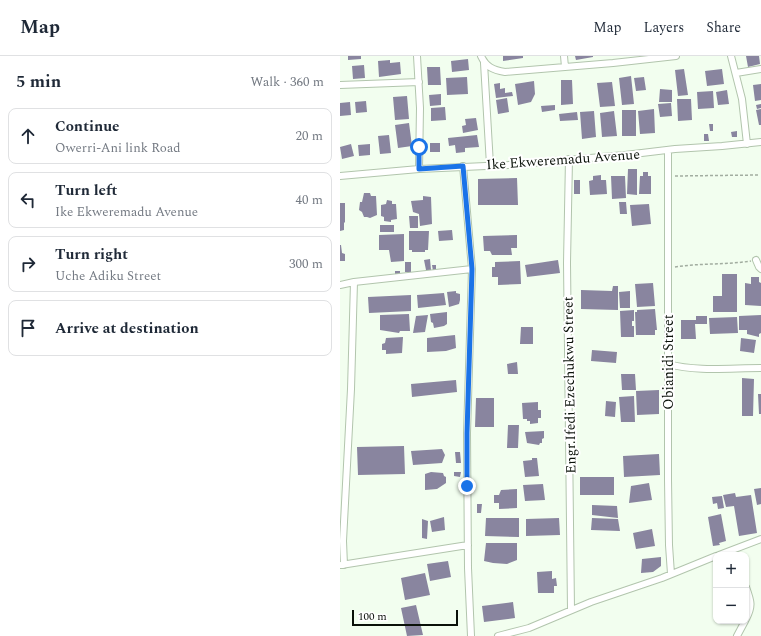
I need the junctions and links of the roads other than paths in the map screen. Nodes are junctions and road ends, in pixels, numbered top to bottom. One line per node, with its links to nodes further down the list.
1 (417, 56): 10 (street)
2 (481, 56): 6 (street)
3 (564, 56): 7 (street)
4 (676, 56): 7 (street)
5 (731, 56): 9 (street)
6 (484, 63): 7 (street); 16 (street)
7 (565, 67)
8 (761, 69): 9 (street)
9 (736, 73): 13 (street)
10 (419, 82): 11 (street); 18 (street)
11 (340, 85)
12 (761, 142): 13 (street, Ike Ekweremadu Avenue)
13 (748, 144): 14 (street, Ike Ekweremadu Avenue)
14 (668, 150): 15 (street, Ike Ekweremadu Avenue); 25 (street, Obianidi Street)
15 (568, 159): 16 (street, Ike Ekweremadu Avenue); 34 (street, Engr.Ifedi Ezechukwu Street)
16 (490, 165): 17 (street, Ike Ekweremadu Avenue)
17 (463, 166): 18 (street, Ike Ekweremadu Avenue); 21 (street)
18 (419, 169): 19 (street, Ike Ekweremadu Avenue)
19 (340, 176)
20 (756, 260): 22 (street)
21 (472, 269): 23 (street); 28 (street)
22 (761, 269)
23 (354, 282): 24 (street); 31 (street)
24 (340, 285)
25 (668, 364): 26 (street); 32 (street, Obianidi Street)
26 (761, 368)
27 (761, 539): 29 (street)
28 (468, 545): 31 (street); 37 (street)
29 (732, 552)
30 (713, 558): 32 (street)
31 (342, 565)
32 (671, 574): 34 (street)
33 (749, 598): 35 (street)
34 (571, 610): 38 (street)
35 (749, 614)
36 (744, 624): 39 (street)
37 (471, 636)
38 (498, 636)
39 (737, 636)

